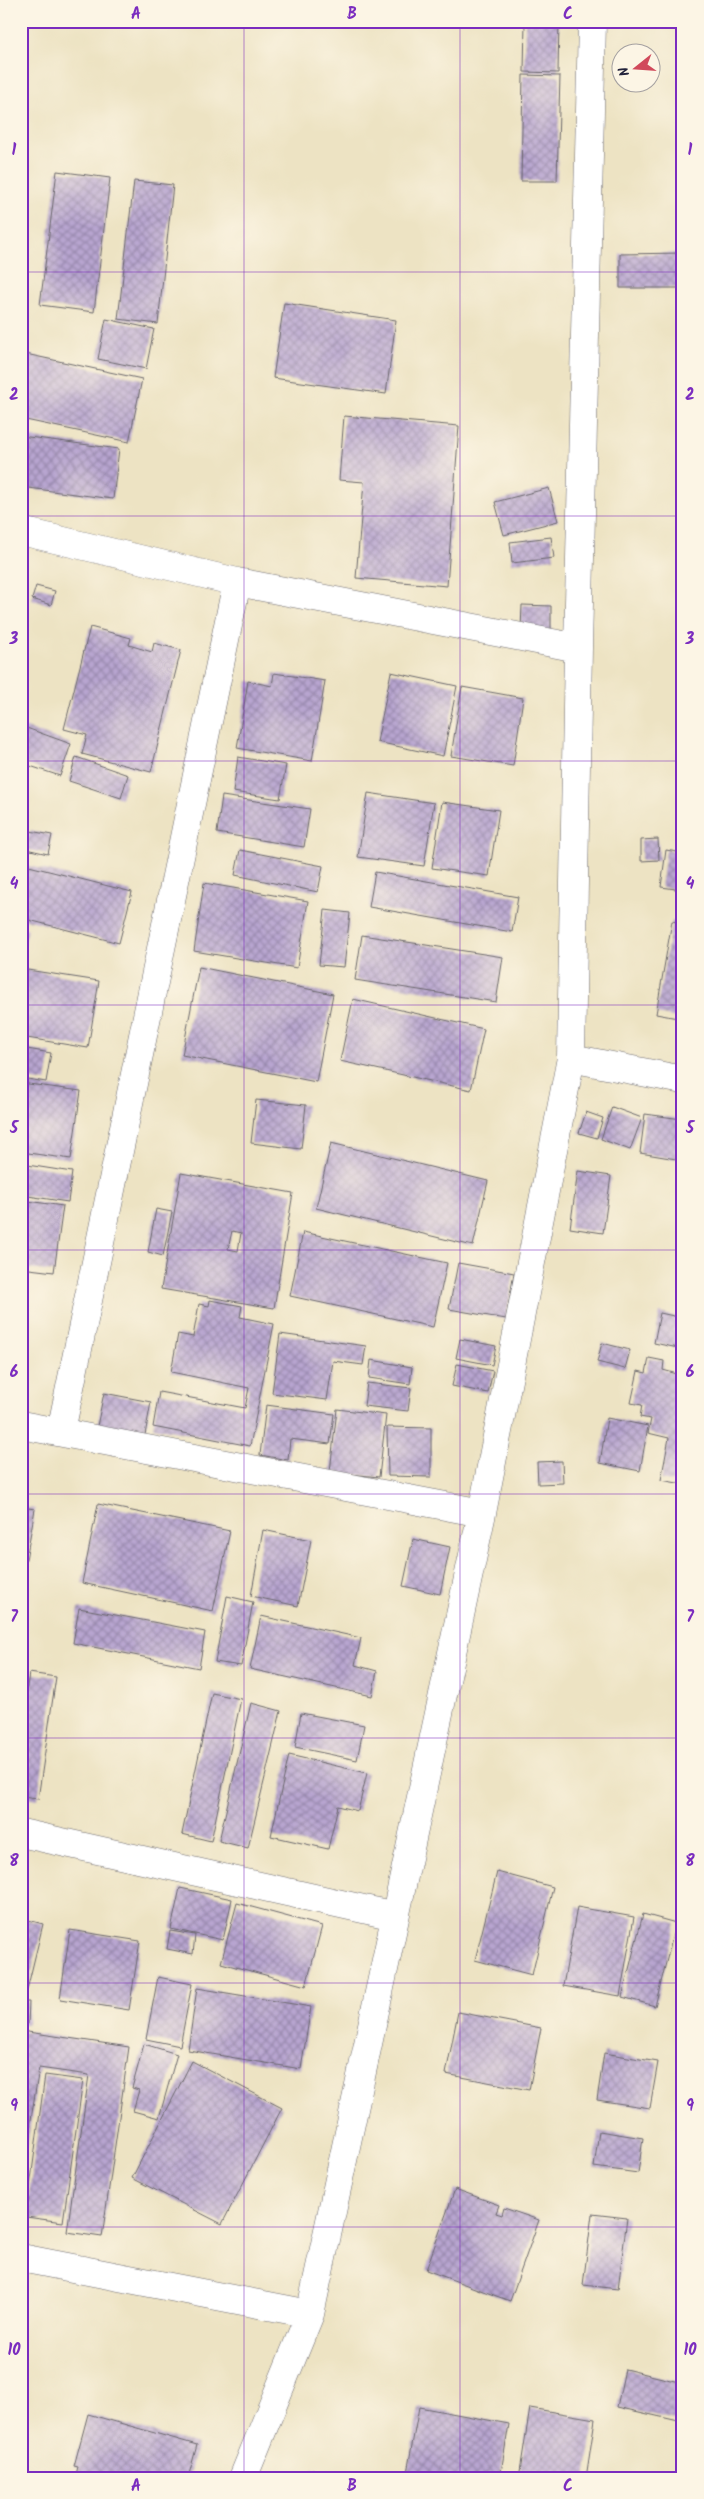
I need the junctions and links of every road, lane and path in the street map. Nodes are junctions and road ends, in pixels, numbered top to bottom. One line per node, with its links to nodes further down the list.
1 (592, 21): 4 (street)
2 (21, 531): 3 (street)
3 (237, 582): 4 (street); 8 (street)
4 (578, 648): 5 (street)
5 (571, 1058): 6 (street); 9 (street)
6 (683, 1080)
7 (21, 1425): 8 (street)
8 (61, 1431): 9 (street)
9 (482, 1513): 11 (street)
10 (21, 1833): 11 (street)
11 (395, 1916): 13 (street)
12 (21, 2258): 13 (street)
13 (310, 2314): 14 (street)
14 (243, 2478)

